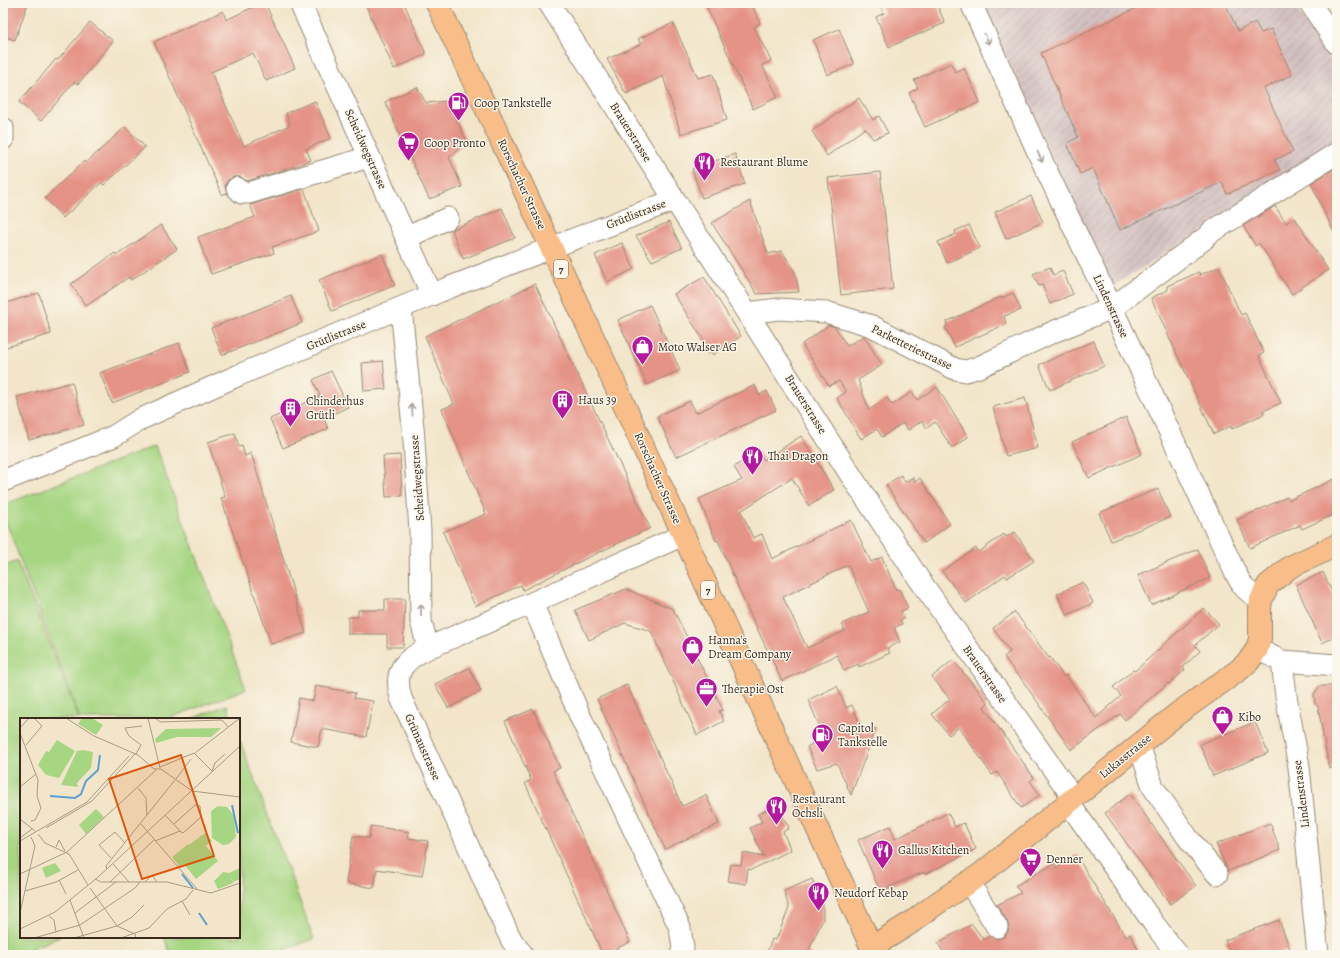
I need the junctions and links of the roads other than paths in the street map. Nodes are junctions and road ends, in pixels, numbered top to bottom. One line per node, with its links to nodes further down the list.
1 (300, 3): 8 (street, Scheidwegstrasse)
2 (437, 3): 13 (main road, Rorschacher Strasse / 7)
3 (549, 3): 10 (street, Brauerstrasse)
4 (971, 3): 16 (street, Lindenstrasse, one-way to 16)
5 (1310, 3): 6 (street)
6 (1337, 44)
7 (1337, 153): 16 (street, Parketteriestrasse)
8 (369, 155): 9 (street); 12 (street, Scheidwegstrasse)
9 (238, 188)
10 (674, 200): 13 (street, Grütlistrasse); 17 (street, Brauerstrasse)
11 (448, 218): 12 (street)
12 (406, 238): 14 (street, Scheidwegstrasse)
13 (551, 247): 14 (street, Grütlistrasse); 19 (main road, Rorschacher Strasse / 7)
14 (432, 295): 15 (street, Grütlistrasse)
15 (401, 308): 18 (street, Grütlistrasse); 23 (street, Scheidwegstrasse, one-way to 15)
16 (1112, 308): 17 (street, Parketteriestrasse); 21 (street, Lindenstrasse)
17 (748, 314): 28 (street, Brauerstrasse)
18 (3, 481)
19 (683, 535): 22 (street, Grünaustrasse); 32 (main road, Rorschacher Strasse / 7)
20 (1337, 545): 21 (main road)
21 (1261, 600): 24 (main road)
22 (532, 603): 23 (street, Grünaustrasse); 34 (street)
23 (428, 648): 33 (street, Grünaustrasse)
24 (1258, 649): 25 (street); 27 (main road, Lukasstrasse)
25 (1282, 661): 26 (street); 36 (street, Lindenstrasse)
26 (1337, 665)
27 (1139, 745): 28 (main road, Lukasstrasse); 29 (street)
28 (1070, 801): 30 (main road, Lukasstrasse); 35 (street, Brauerstrasse)
29 (1217, 874)
30 (969, 882): 31 (street); 32 (main road, Lukasstrasse)
31 (997, 927)
32 (870, 952)
33 (523, 955)
34 (681, 955)
35 (1178, 955)
36 (1318, 955)

